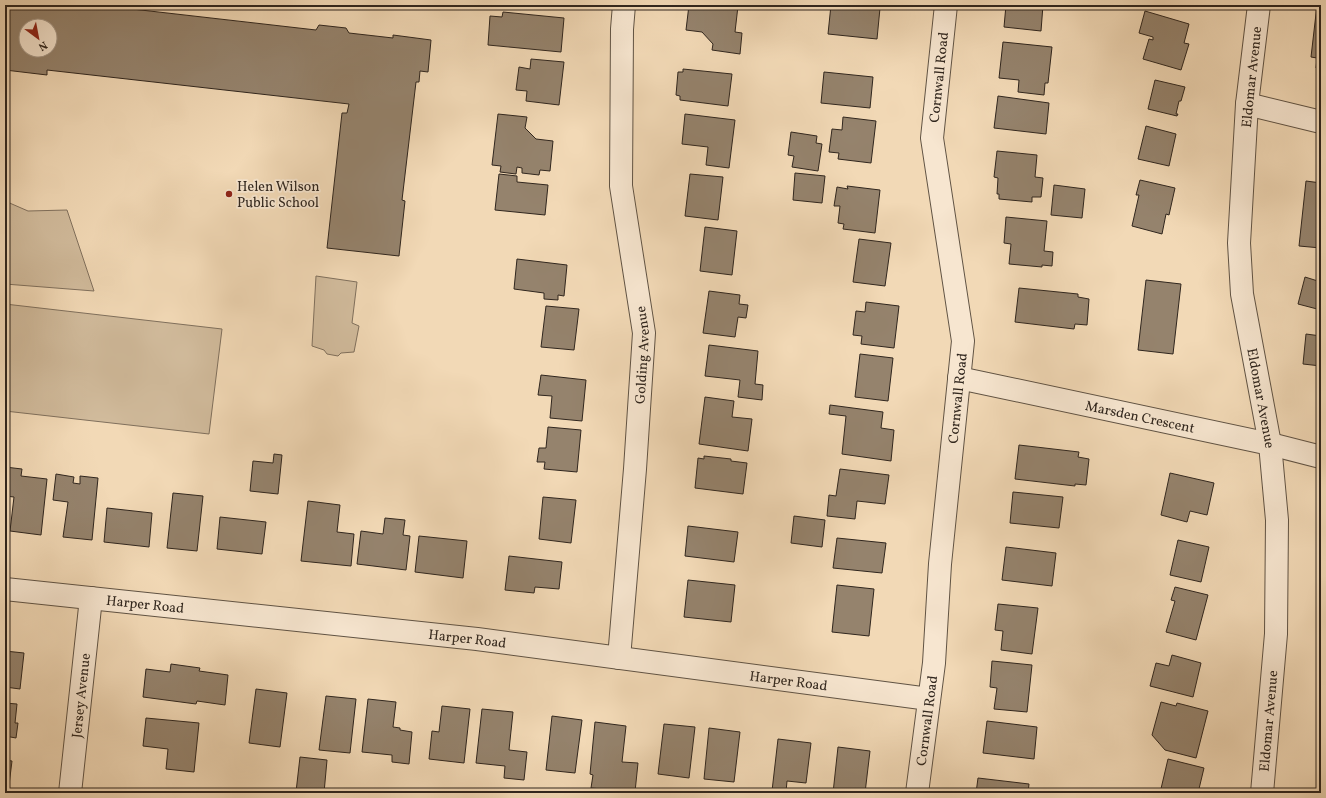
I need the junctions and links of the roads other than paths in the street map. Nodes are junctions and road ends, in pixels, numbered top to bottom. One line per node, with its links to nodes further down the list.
1 (624, 5): 11 (street, Golding Avenue)
2 (946, 5): 6 (street, Cornwall Road)
3 (1259, 5): 4 (street, Eldomar Avenue)
4 (1247, 104): 5 (street); 7 (street, Eldomar Avenue)
5 (1321, 122)
6 (959, 378): 7 (street, Marsden Crescent); 12 (street, Cornwall Road)
7 (1270, 444): 8 (street, Marsden Crescent); 15 (street, Eldomar Avenue)
8 (1321, 457)
9 (5, 589): 10 (street, Harper Road)
10 (91, 598): 11 (street, Harper Road); 13 (street, Jersey Avenue)
11 (618, 658): 12 (street, Harper Road)
12 (929, 699): 14 (street, Cornwall Road)
13 (70, 793)
14 (917, 793)
15 (1262, 793)

